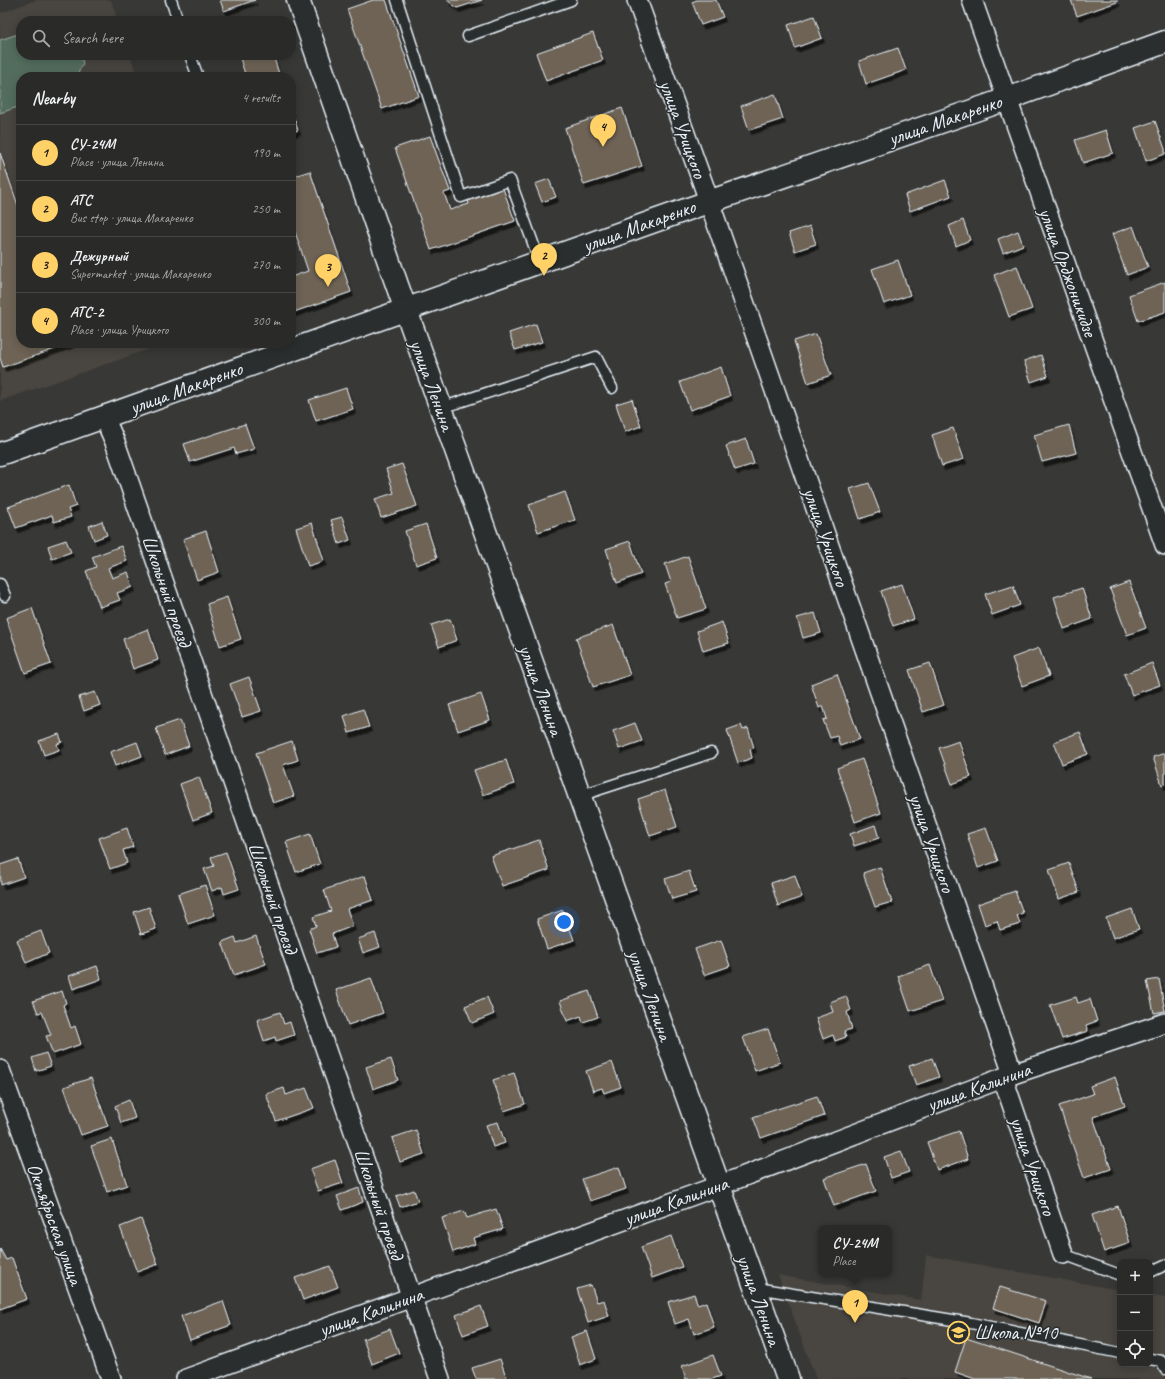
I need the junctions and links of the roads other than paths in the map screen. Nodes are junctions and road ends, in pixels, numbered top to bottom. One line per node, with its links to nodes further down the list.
1 (171, 0): 7 (lane)
2 (298, 0): 15 (street, улица Ленина)
3 (397, 0): 14 (lane)
4 (571, 0): 8 (lane)
5 (637, 0): 13 (street, улица Урицкого)
6 (972, 0): 12 (street, улица Орджоникидзе)
7 (176, 16)
8 (468, 36)
9 (1165, 42): 12 (street, улица Макаренко)
10 (192, 60): 11 (lane)
11 (196, 72)
12 (1007, 99): 13 (street, улица Макаренко); 20 (street, улица Орджоникидзе)
13 (709, 202): 14 (street, улица Макаренко); 27 (street, улица Урицкого)
14 (540, 262): 15 (street, улица Макаренко)
15 (406, 310): 17 (street, улица Ленина); 18 (street, улица Макаренко)
16 (612, 388): 17 (lane)
17 (441, 408): 24 (street, улица Ленина)
18 (104, 417): 19 (street, улица Макаренко); 34 (street, Школьный проезд)
19 (0, 454)
20 (1165, 545)
21 (0, 584): 22 (lane)
22 (5, 596)
23 (711, 753): 24 (lane)
24 (579, 796): 28 (street, улица Ленина)
25 (1165, 1023): 27 (street, улица Калинина)
26 (0, 1070): 38 (street, Октябрьская улица)
27 (1008, 1076): 28 (street, улица Калинина); 29 (street, улица Урицкого)
28 (718, 1186): 33 (street, улица Ленина); 34 (street, улица Калинина)
29 (1063, 1254): 32 (lane)
30 (1165, 1265): 31 (lane)
31 (1153, 1271)
32 (1117, 1275)
33 (755, 1288): 35 (lane); 41 (street, улица Ленина)
34 (411, 1298): 39 (street, улица Калинина); 40 (street, Школьный проезд)
35 (1117, 1352)
36 (1153, 1360): 37 (lane)
37 (1165, 1369)
38 (110, 1379)
39 (186, 1379)
40 (440, 1379)
41 (788, 1379)

